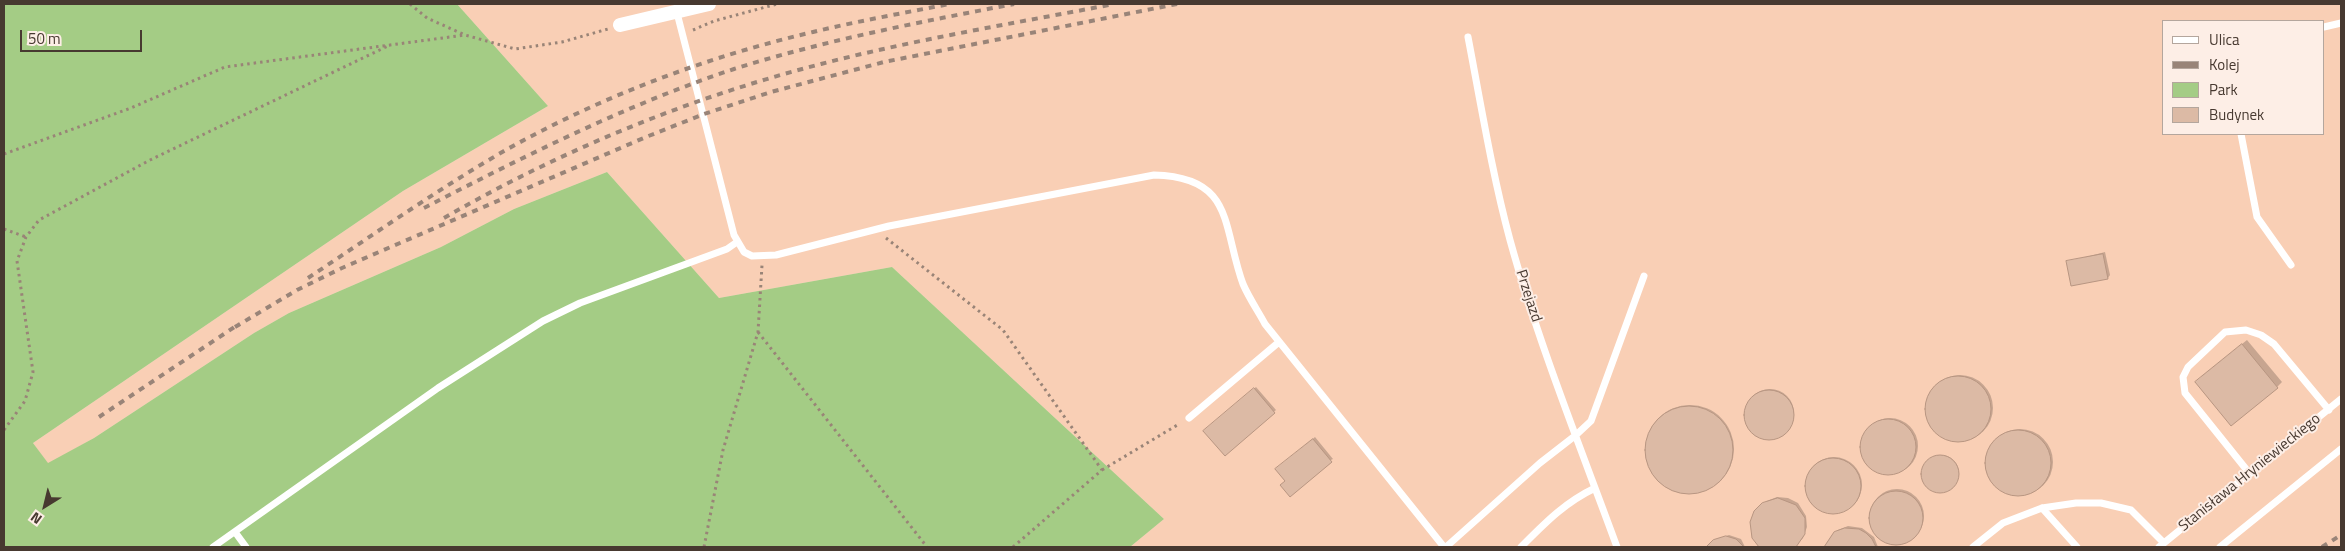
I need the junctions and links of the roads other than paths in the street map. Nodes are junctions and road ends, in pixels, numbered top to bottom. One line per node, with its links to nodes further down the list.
1 (709, 4): 2 (street)
2 (676, 12): 4 (street); 8 (lane)
3 (2341, 23): 5 (lane)
4 (620, 25)
5 (2325, 27)
6 (1468, 37): 15 (lane, Przejazd)
7 (2242, 135): 9 (lane)
8 (738, 242): 11 (lane); 20 (lane)
9 (2291, 265)
10 (1644, 276): 15 (lane)
11 (1279, 342): 14 (lane); 24 (lane)
12 (2341, 400): 13 (lane, Stanisława Hryniewieckiego)
13 (2329, 410): 17 (lane, Stanisława Hryniewieckiego); 17 (lane)
14 (1188, 418)
15 (1576, 435): 18 (lane, Przejazd); 24 (lane)
16 (2341, 449): 29 (lane)
17 (2250, 474): 21 (lane, Stanisława Hryniewieckiego)
18 (1595, 488): 25 (lane); 26 (lane, Przejazd)
19 (2042, 508): 21 (lane); 27 (lane); 28 (lane)
20 (235, 532): 22 (lane); 23 (lane)
21 (2161, 545)
22 (213, 547)
23 (246, 547)
24 (1445, 547)
25 (1521, 547)
26 (1617, 547)
27 (1973, 547)
28 (2077, 547)
29 (2220, 547)

